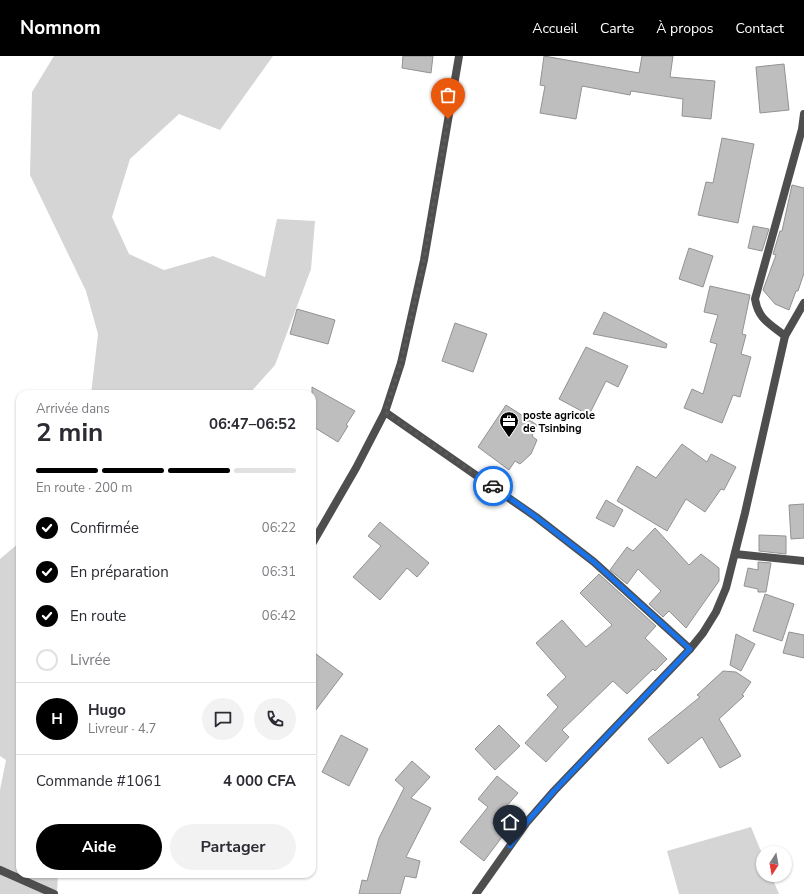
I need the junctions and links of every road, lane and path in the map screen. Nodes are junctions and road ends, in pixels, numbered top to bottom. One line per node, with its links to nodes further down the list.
1 (458, 56): 5 (street)
2 (804, 114): 4 (street)
3 (804, 303): 4 (street)
4 (785, 336): 7 (street)
5 (385, 412): 6 (street); 9 (street)
6 (316, 537)
7 (735, 554): 8 (street); 9 (street)
8 (804, 561)
9 (690, 649): 14 (street)
10 (0, 870): 11 (street)
11 (16, 877)
12 (18, 878): 13 (street)
13 (54, 894)
14 (476, 894)

